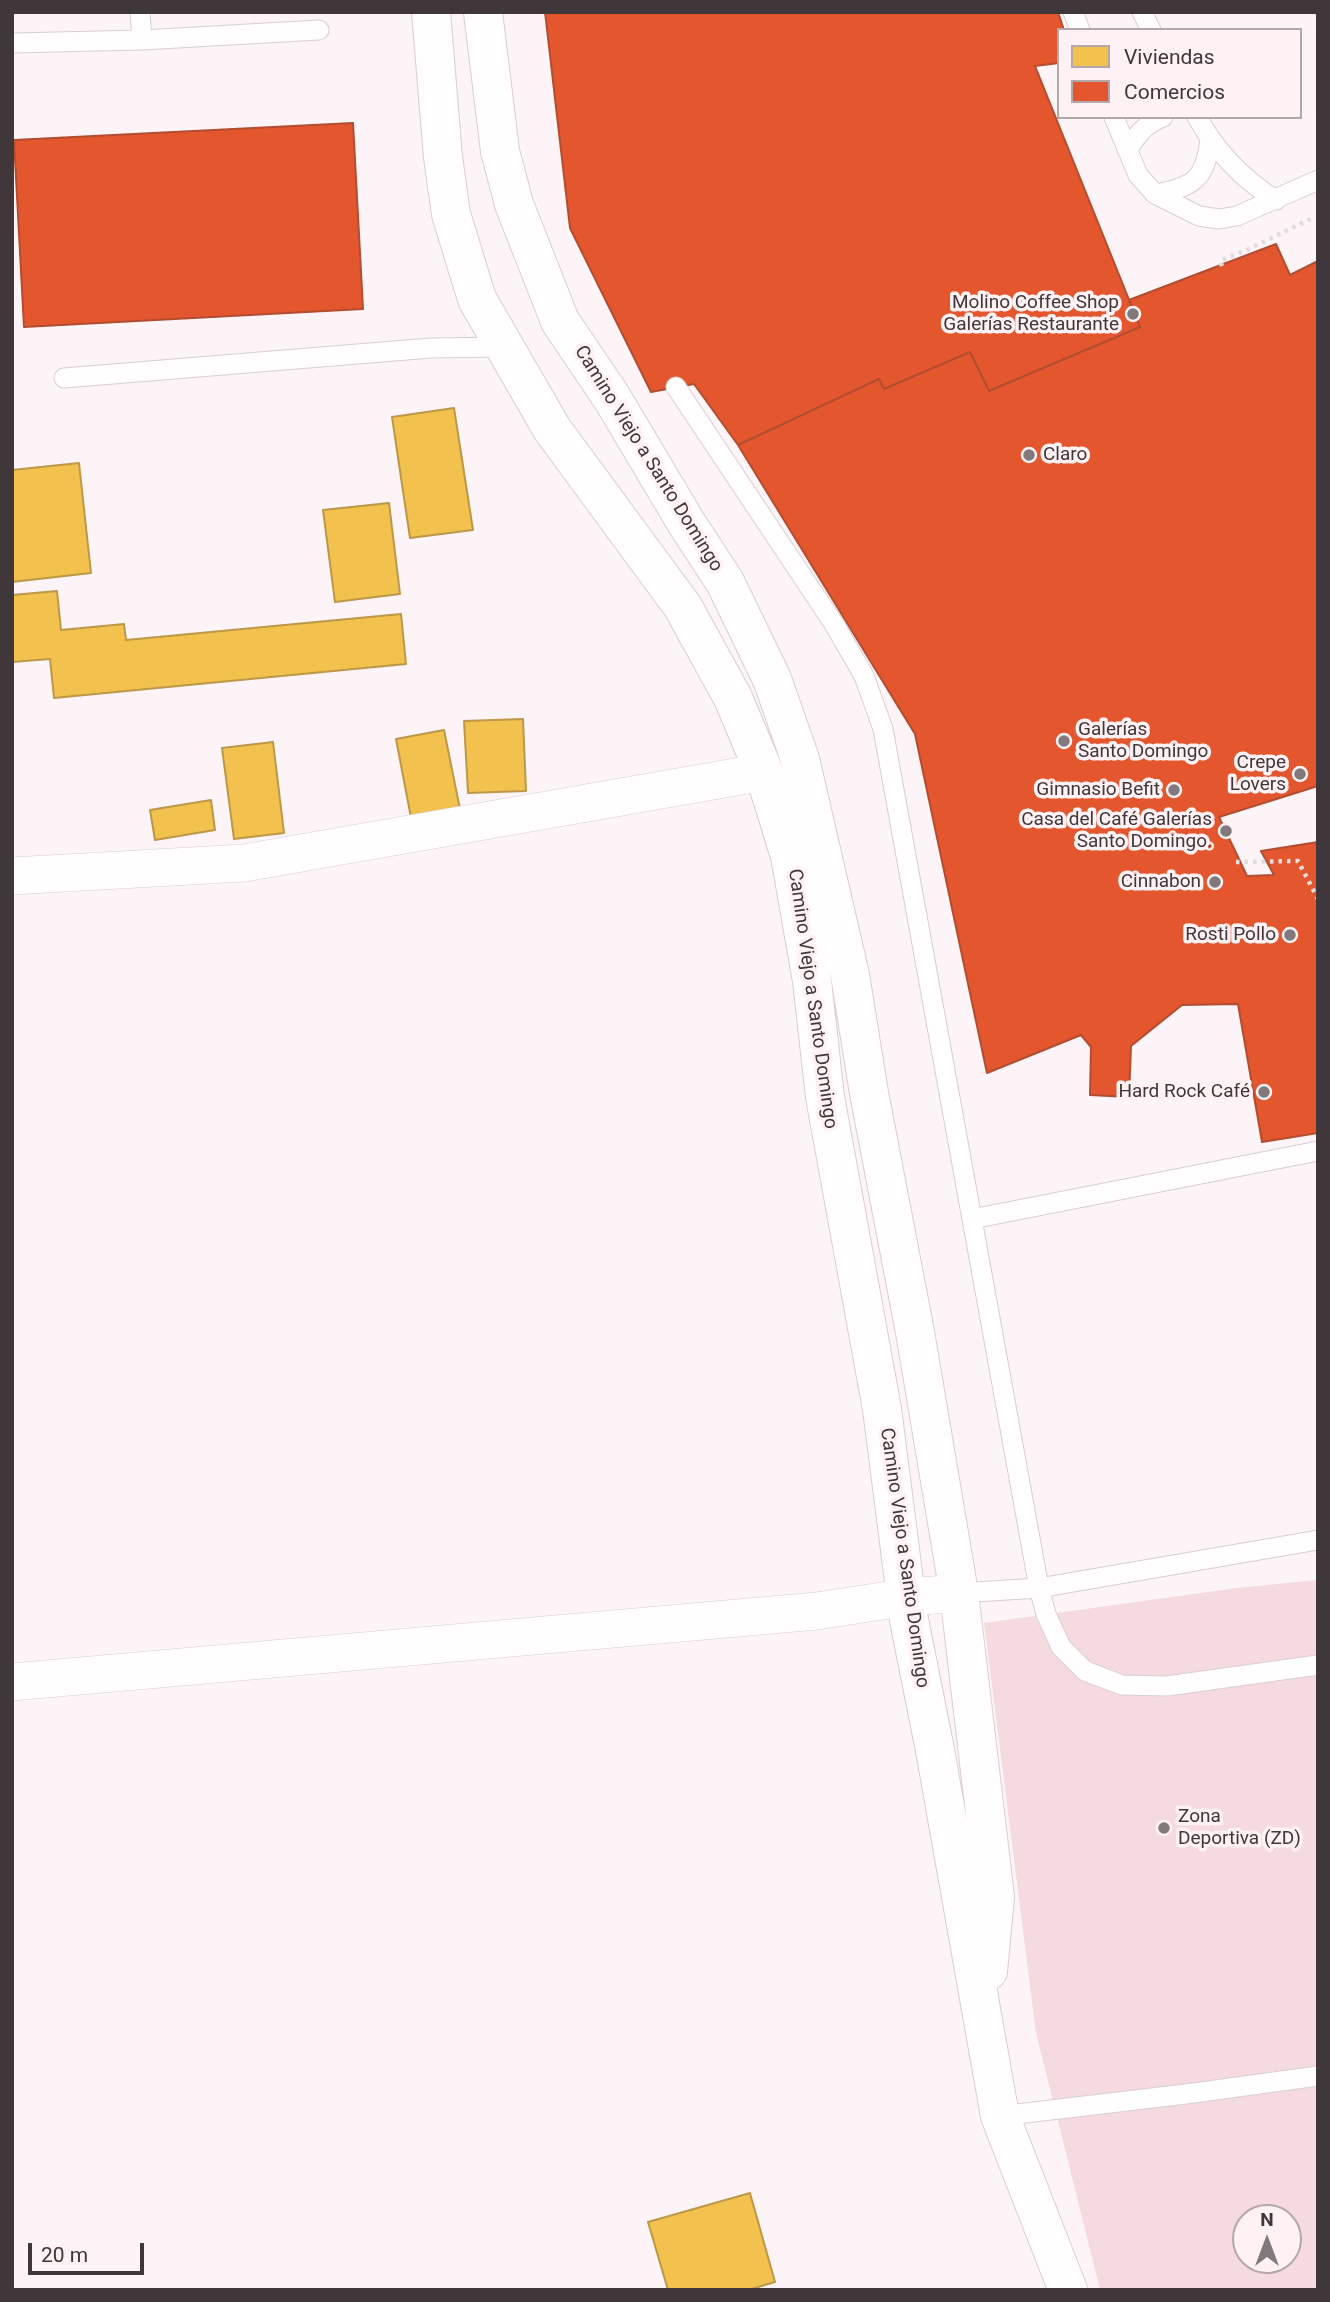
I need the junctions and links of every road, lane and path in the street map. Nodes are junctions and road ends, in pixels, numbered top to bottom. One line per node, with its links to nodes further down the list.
1 (140, 12): 7 (lane)
2 (431, 12): 18 (street, Camino Viejo a Santo Domingo)
3 (483, 12): 30 (street, Camino Viejo a Santo Domingo)
4 (1142, 12): 5 (lane)
5 (1150, 28)
6 (319, 30): 7 (lane)
7 (142, 40): 8 (lane)
8 (12, 43)
9 (1115, 119): 12 (lane)
10 (1158, 119): 12 (lane)
11 (1197, 124): 14 (lane); 15 (lane)
12 (1126, 150): 14 (lane)
13 (1318, 180): 15 (lane)
14 (1155, 194): 15 (lane)
15 (1276, 200)
16 (1318, 215): 17 (path)
17 (1222, 266)
18 (504, 347): 19 (lane); 21 (street, Camino Viejo a Santo Domingo)
19 (64, 378)
20 (676, 387): 26 (lane)
21 (764, 772): 23 (street); 27 (street, Camino Viejo a Santo Domingo)
22 (1236, 862): 24 (path)
23 (12, 876)
24 (1318, 898)
25 (1318, 1151): 26 (lane)
26 (972, 1219): 29 (lane)
27 (882, 1409): 30 (street); 31 (street, Camino Viejo a Santo Domingo)
28 (1318, 1540): 29 (lane)
29 (1039, 1588): 30 (lane); 32 (lane)
30 (959, 1593): 31 (street); 34 (street, Camino Viejo a Santo Domingo)
31 (908, 1597): 33 (street); 34 (street, Camino Viejo a Santo Domingo)
32 (1318, 1665)
33 (12, 1682)
34 (984, 2022): 36 (street, Camino Viejo a Santo Domingo)
35 (1318, 2076): 36 (lane)
36 (1000, 2116): 37 (street, Camino Viejo a Santo Domingo)
37 (1068, 2290)

